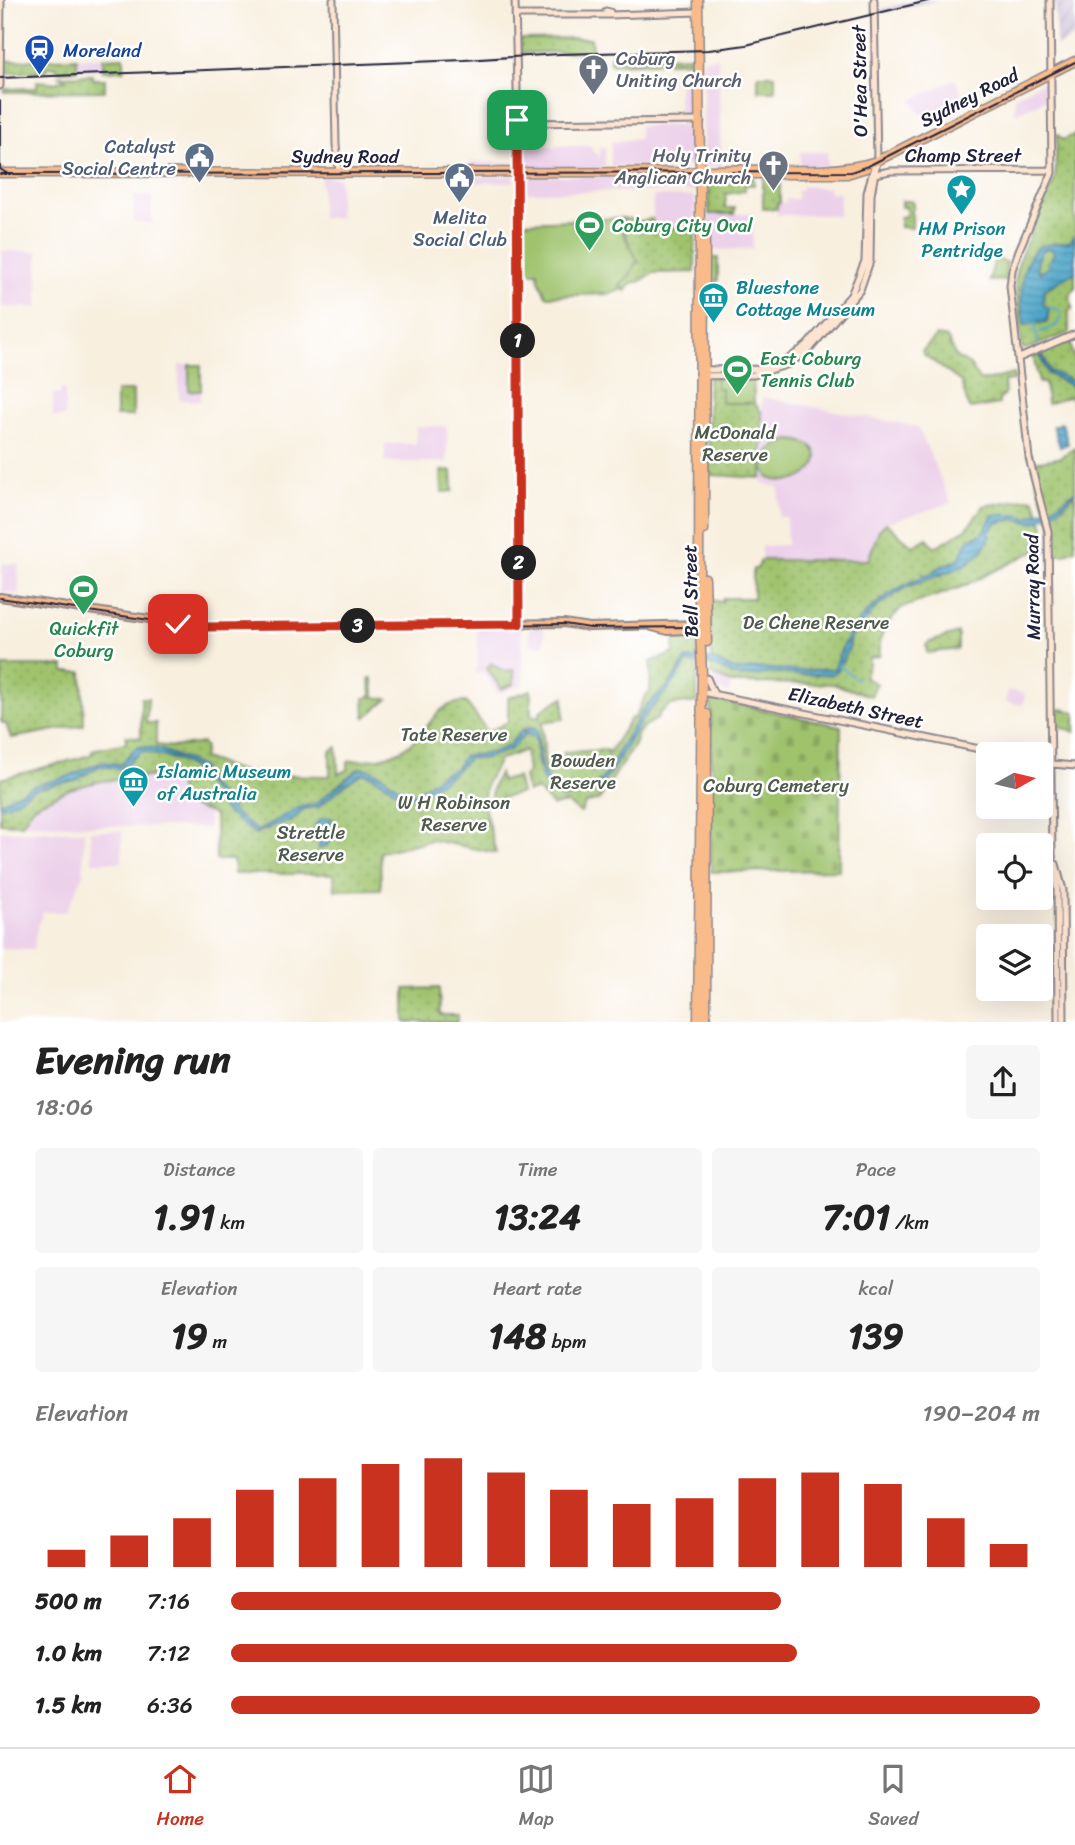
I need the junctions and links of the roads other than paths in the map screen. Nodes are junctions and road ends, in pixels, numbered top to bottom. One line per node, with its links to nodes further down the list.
1 (1, 0): 13 (street)
2 (333, 0): 18 (street)
3 (515, 0): 8 (street)
4 (698, 0): 7 (highway, Bell Street)
5 (874, 0): 16 (street, O'Hea Street)
6 (1049, 0): 12 (street, Murray Road)
7 (698, 12): 9 (street); 14 (highway, Bell Street)
8 (515, 15): 9 (street); 10 (street)
9 (530, 15): 10 (street)
10 (516, 33): 15 (street)
11 (1075, 61): 12 (highway, Sydney Road)
12 (1052, 73): 16 (highway, Sydney Road); 24 (street, Murray Road)
13 (0, 86)
14 (699, 121): 15 (street); 20 (highway, Bell Street)
15 (520, 125): 19 (street)
16 (877, 161): 17 (street, Champ Street); 20 (highway, Sydney Road); 21 (highway, Sydney Road); 26 (street)
17 (890, 171): 22 (street, Champ Street); 26 (street, Champ Street)
18 (339, 172): 19 (highway, Sydney Road); 23 (highway, Sydney Road)
19 (518, 172): 20 (highway, Sydney Road); 34 (street)
20 (701, 172): 21 (highway, Sydney Road); 32 (highway, Bell Street)
21 (858, 172): 26 (street)
22 (1035, 172): 24 (street, Champ Street); 25 (street, Champ Street)
23 (0, 173)
24 (1052, 173): 25 (street, Champ Street); 27 (street, Murray Road)
25 (1043, 174): 27 (street)
26 (872, 176): 32 (street)
27 (1048, 186): 29 (street, Murray Road)
28 (1075, 334): 30 (street)
29 (1017, 346): 30 (street); 31 (street, Murray Road)
30 (1028, 352): 31 (street)
31 (1018, 358): 40 (street, Murray Road)
32 (702, 373): 35 (highway, Bell Street)
33 (0, 597): 34 (main road)
34 (519, 624): 36 (main road)
35 (703, 625): 36 (main road); 36 (main road); 37 (highway, Bell Street)
36 (683, 628): 37 (main road)
37 (704, 650): 38 (highway, Bell Street)
38 (705, 666): 39 (highway, Bell Street); 39 (highway, Bell Street)
39 (708, 693): 41 (street, Elizabeth Street); 45 (highway, Bell Street)
40 (1051, 742)
41 (976, 748)
42 (1054, 765): 43 (street)
43 (1075, 766)
44 (1052, 819): 46 (street, Murray Road)
45 (703, 890): 47 (highway, Bell Street); 48 (highway, Bell Street)
46 (1061, 1006): 49 (street, Murray Road); 50 (street, Murray Road)
47 (698, 1022)
48 (706, 1022)
49 (1058, 1022)
50 (1064, 1022)

